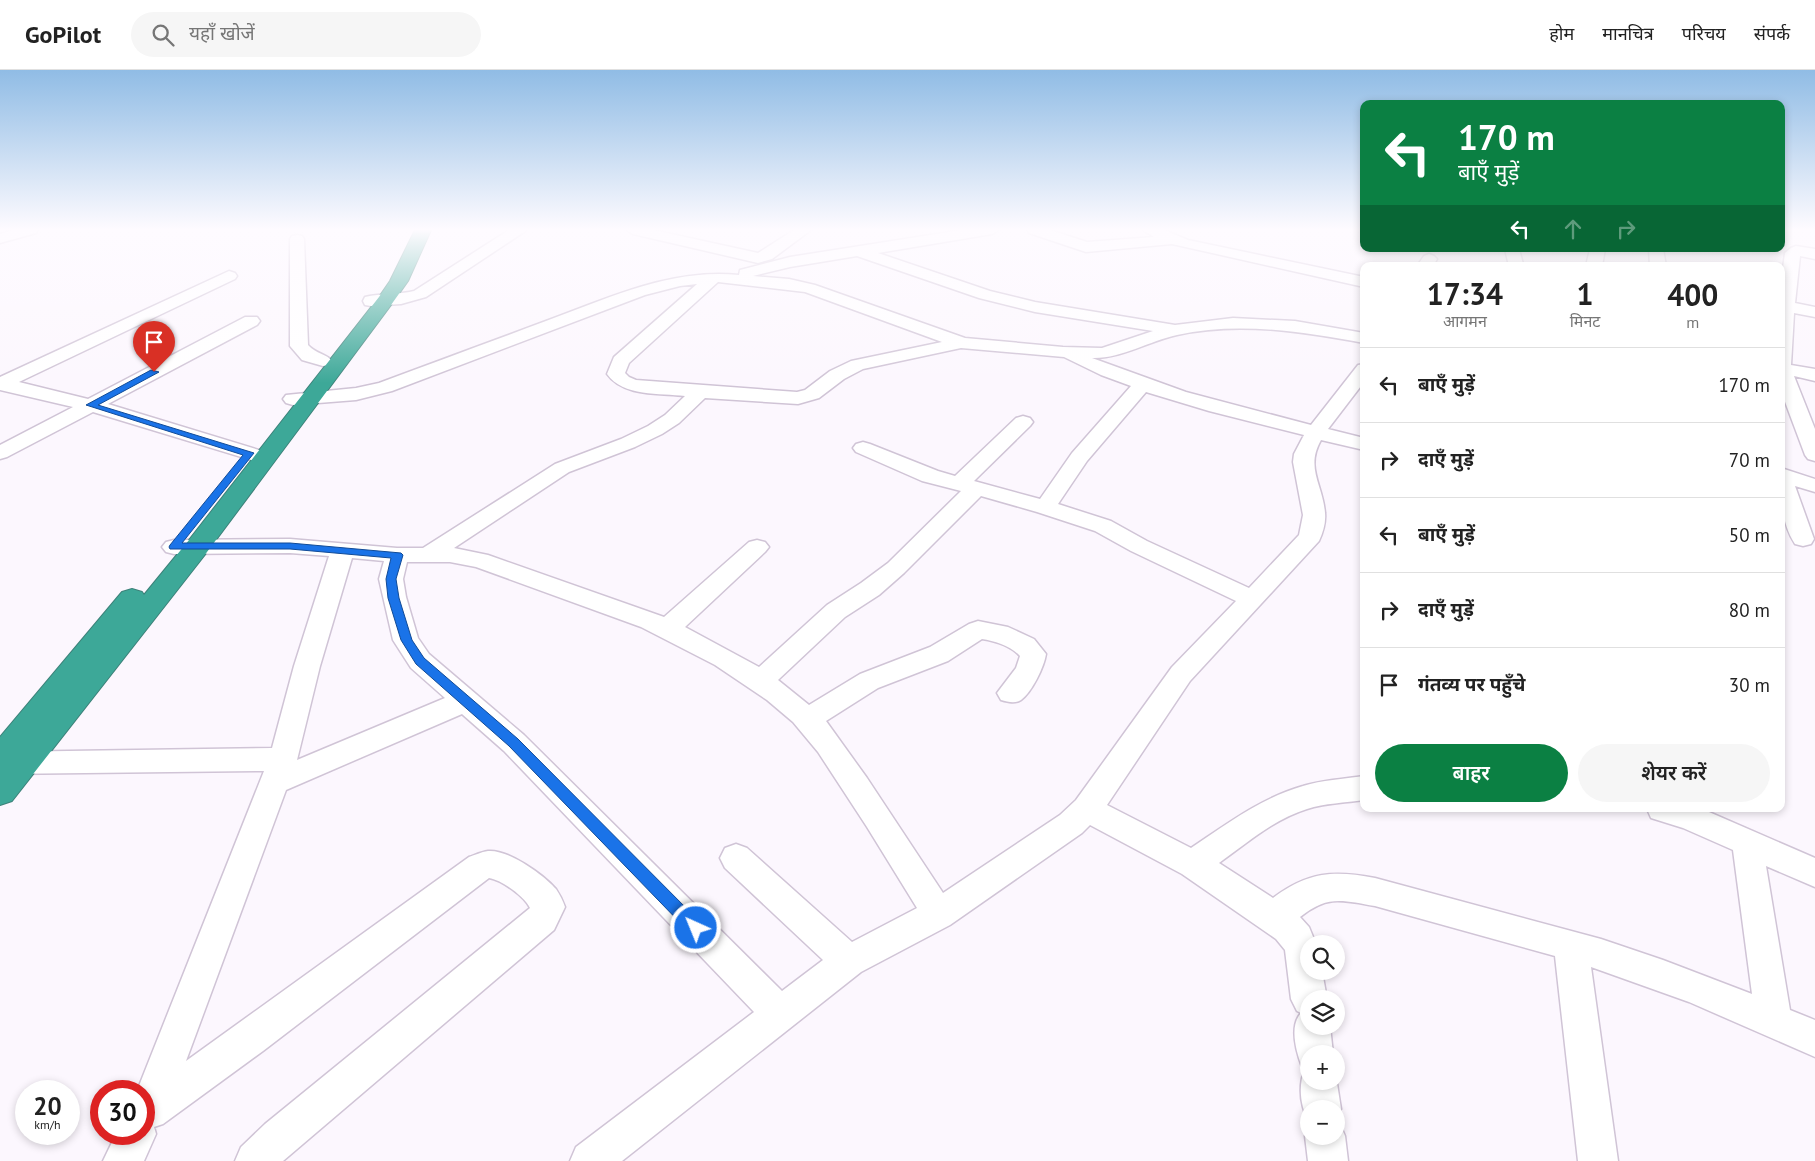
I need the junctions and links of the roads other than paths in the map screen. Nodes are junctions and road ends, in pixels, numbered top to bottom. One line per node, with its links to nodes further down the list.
1 (219, 281): 25 (street)
2 (298, 281): 20 (street)
3 (386, 281): 11 (highway)
4 (399, 281): 11 (highway)
5 (440, 281): 11 (street)
6 (680, 281): 28 (street)
7 (717, 281): 27 (street)
8 (759, 281): 18 (street)
9 (941, 281): 15 (street)
10 (1790, 281): 12 (street)
11 (378, 301): 20 (highway); 28 (highway)
12 (1787, 306): 13 (street); 16 (street)
13 (1815, 312)
14 (251, 321): 29 (street)
15 (1175, 330): 17 (street); 19 (street)
16 (1785, 331)
17 (1360, 337)
18 (962, 343): 19 (street); 27 (street)
19 (1063, 352): 26 (street)
20 (323, 361): 28 (highway)
21 (1785, 369): 23 (street)
22 (1360, 374): 31 (street)
23 (1815, 375)
24 (1785, 376): 36 (street)
25 (1, 383): 29 (street)
26 (1143, 384): 31 (street); 41 (street)
27 (700, 392): 47 (street)
28 (302, 398): 35 (highway)
29 (90, 405): 34 (street); 35 (street)
30 (1023, 422): 39 (street)
31 (1317, 432): 32 (street); 48 (street)
32 (1360, 443)
33 (863, 448): 39 (street)
34 (0, 453)
35 (257, 456): 43 (highway)
36 (1815, 456)
37 (1785, 476): 38 (street)
38 (1815, 486)
39 (967, 487): 41 (street); 50 (street)
40 (1785, 487): 42 (street)
41 (1045, 507): 48 (street)
42 (1803, 539)
43 (186, 546): 45 (street); 54 (highway)
44 (757, 547): 49 (street)
45 (343, 550): 46 (street); 55 (street)
46 (398, 555): 47 (street); 52 (street)
47 (428, 555): 49 (street)
48 (1252, 599): 58 (street)
49 (668, 628): 50 (street)
50 (761, 682): 53 (street)
51 (1011, 693): 53 (street)
52 (465, 701): 55 (street); 69 (street)
53 (806, 720): 64 (street)
54 (8, 761): 55 (street); 57 (highway)
55 (279, 770): 72 (street)
56 (1360, 789): 62 (street)
57 (0, 792)
58 (1087, 809): 62 (street); 64 (street)
59 (1672, 812): 60 (street)
60 (1747, 842): 63 (street); 70 (street)
61 (736, 858): 67 (street)
62 (1193, 864): 65 (street)
63 (1815, 873)
64 (938, 914): 67 (street)
65 (1274, 917): 66 (street); 68 (street)
66 (1572, 946): 70 (street); 80 (street)
67 (849, 961): 69 (street)
68 (1308, 990)
69 (780, 1014): 78 (street)
70 (1774, 1020): 71 (street)
71 (1815, 1039)
72 (155, 1092)
73 (155, 1112): 77 (street)
74 (131, 1145): 76 (street)
75 (1326, 1145): 79 (street)
76 (123, 1161)
77 (255, 1161)
78 (590, 1161)
79 (1328, 1161)
80 (1598, 1161)

